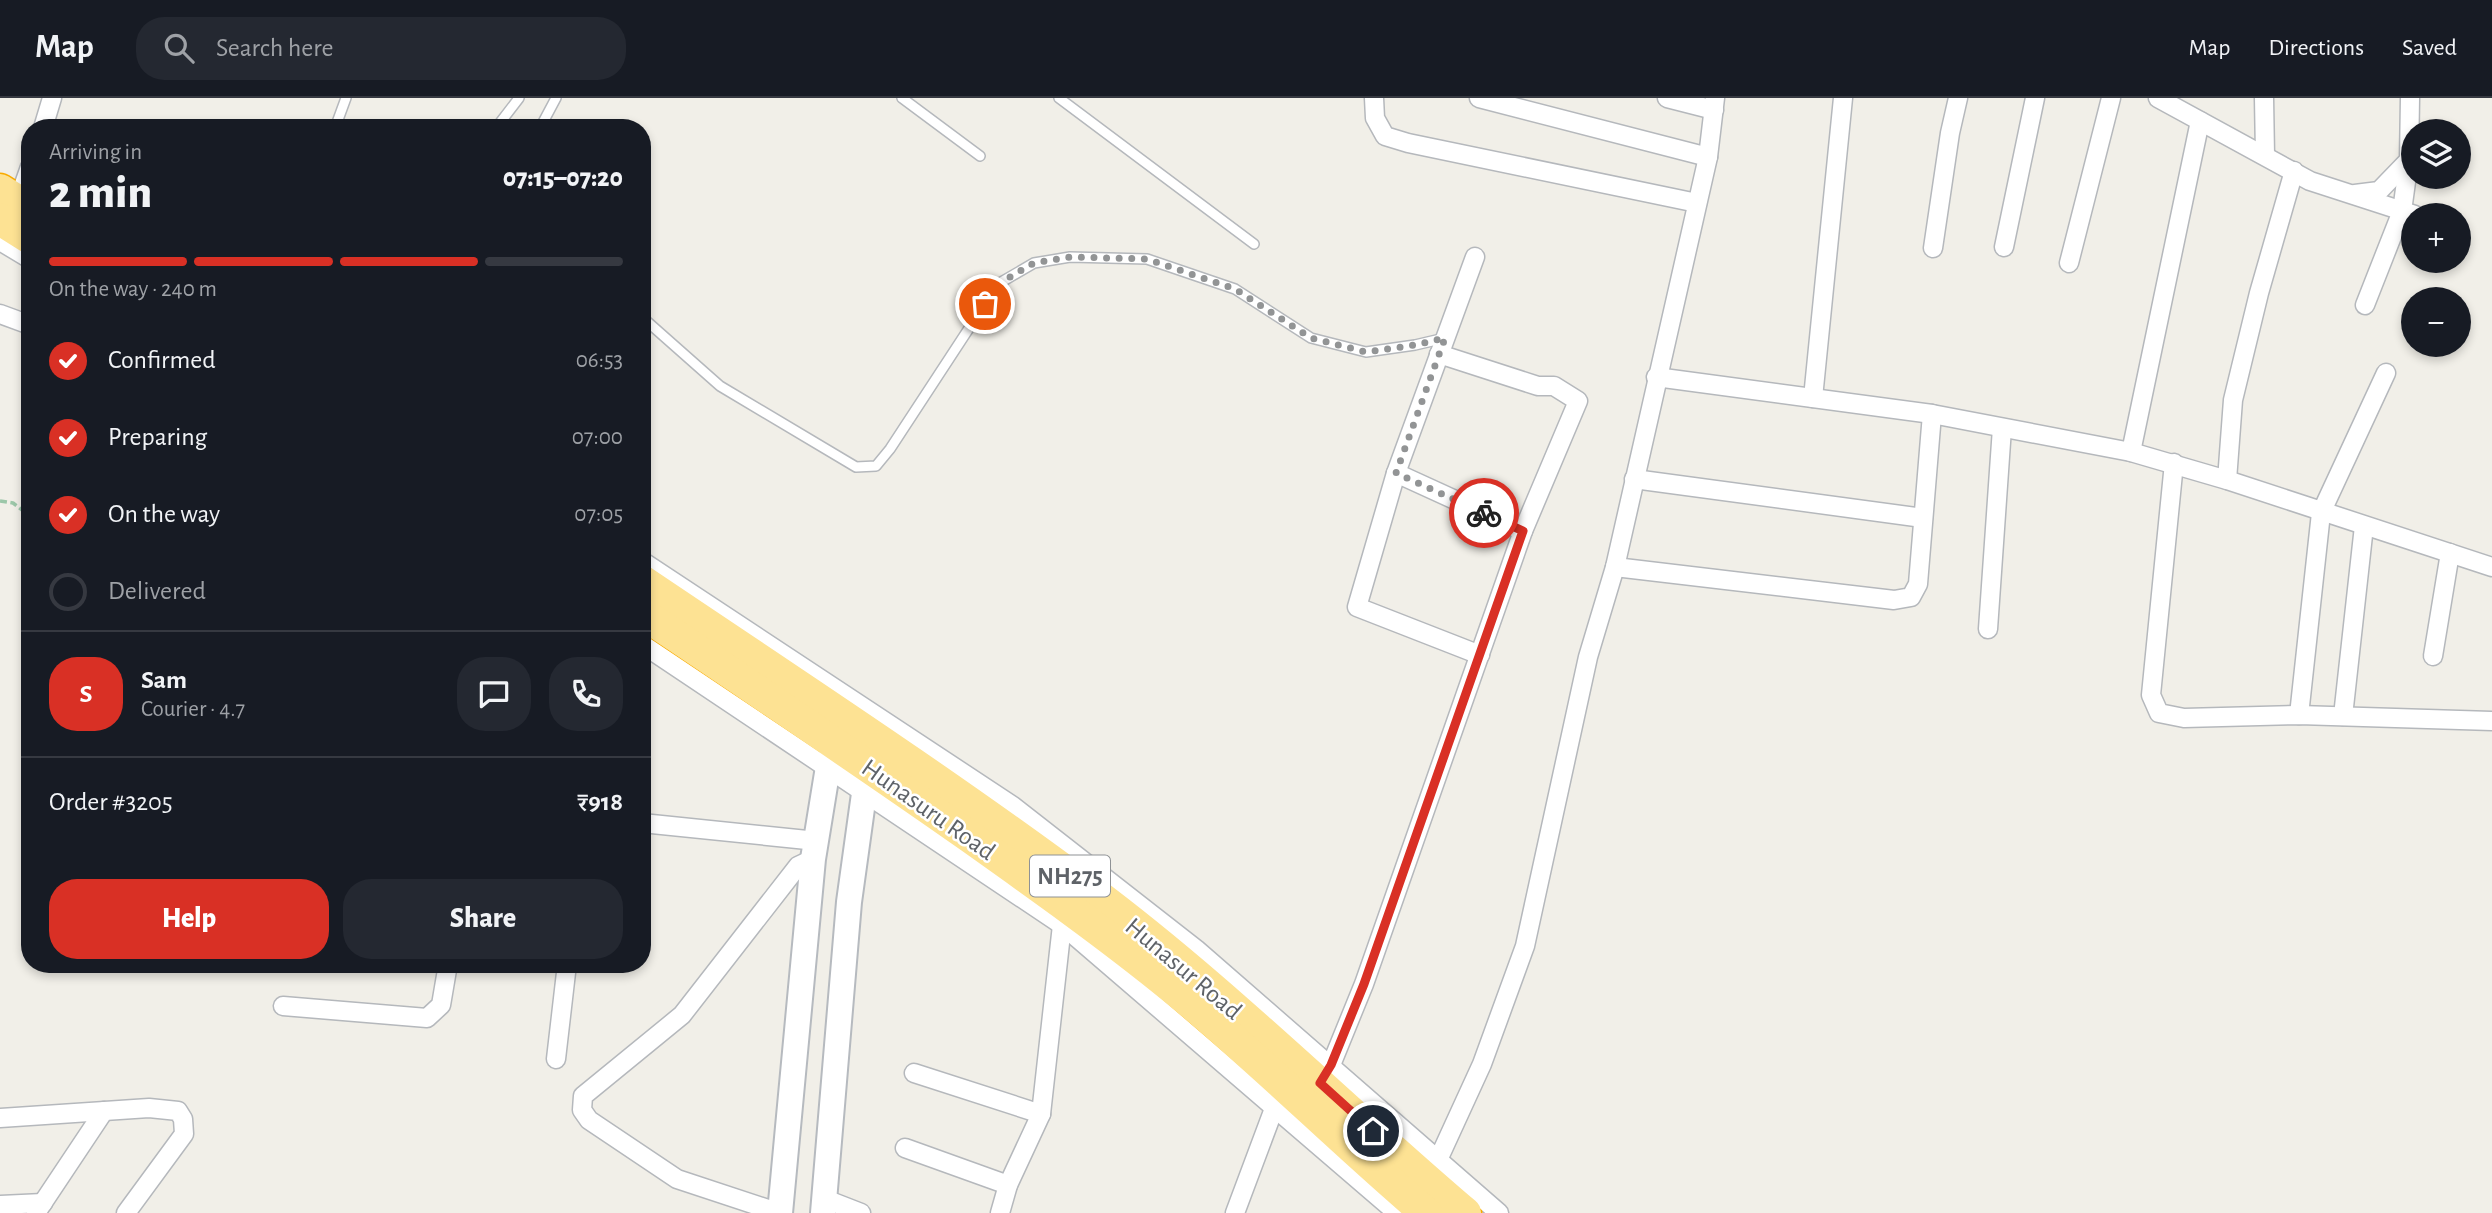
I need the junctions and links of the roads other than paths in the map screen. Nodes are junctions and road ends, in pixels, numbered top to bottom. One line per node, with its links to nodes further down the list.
1 (52, 98): 18 (street)
2 (346, 98): 19 (lane)
3 (519, 98): 20 (lane)
4 (556, 98): 21 (lane)
5 (902, 98): 25 (lane)
6 (1059, 98): 33 (lane)
7 (1374, 98): 30 (street)
8 (1479, 98): 26 (street)
9 (1667, 98): 17 (street)
10 (1843, 98): 45 (street)
11 (1958, 98): 35 (street)
12 (2035, 98): 34 (street)
13 (2111, 98): 37 (street)
14 (2158, 98): 23 (street)
15 (2264, 98): 24 (street)
16 (2410, 98): 22 (street)
17 (1715, 104): 26 (street)
18 (46, 119)
19 (338, 119)
20 (503, 119)
21 (545, 119)
22 (2410, 119)
23 (2200, 121): 24 (street); 48 (street)
24 (2265, 155): 28 (street)
25 (981, 156)
26 (1708, 157): 30 (street)
27 (2401, 168): 29 (street)
28 (2294, 172): 29 (street); 52 (street)
29 (2352, 195): 31 (street)
30 (1697, 203): 44 (street)
31 (2401, 211)
32 (2401, 228): 38 (street)
33 (1254, 244)
34 (2004, 247)
35 (1933, 248)
36 (1475, 257): 42 (street)
37 (2068, 263)
38 (2365, 305)
39 (0, 314): 40 (street)
40 (21, 322)
41 (651, 325): 42 (lane)
42 (1442, 346): 50 (street); 56 (street)
43 (2386, 373): 53 (street)
44 (1656, 377): 45 (street); 51 (street)
45 (1813, 398): 46 (street)
46 (1932, 414): 47 (street); 54 (street)
47 (2002, 428): 48 (street); 63 (street)
48 (2131, 452): 49 (street)
49 (2174, 463): 52 (street); 67 (street)
50 (1396, 473): 56 (street); 65 (street)
51 (1634, 480): 54 (street); 59 (street)
52 (2227, 480): 53 (street)
53 (2321, 513): 55 (street); 67 (street)
54 (1923, 518): 59 (street)
55 (2364, 526): 57 (street); 68 (street)
56 (1523, 531): 65 (street)
57 (2450, 553): 60 (street); 66 (street)
58 (651, 567): 80 (street)
59 (1615, 567): 85 (street)
60 (2492, 567)
61 (651, 588): 70 (highway, Hunasur Road / NH275)
62 (651, 619): 70 (highway, Hunasuru Road / NH275)
63 (1988, 629)
64 (651, 649): 70 (street)
65 (1480, 655): 80 (street)
66 (2432, 656)
67 (2299, 715): 68 (street)
68 (2343, 716): 69 (street)
69 (2492, 721)
70 (840, 745): 71 (highway, Hunasur Road / NH275); 71 (street); 73 (street)
71 (871, 766): 74 (highway, Hunasuru Road / NH275); 80 (highway, Hunasur Road / NH275); 88 (street)
72 (651, 824): 73 (street)
73 (815, 850): 92 (street); 92 (street)
74 (1068, 918): 80 (highway, Hunasuru Road / NH275); 82 (street)
75 (446, 973): 77 (street)
76 (566, 973): 78 (street)
77 (284, 1006)
78 (556, 1059)
79 (914, 1073): 82 (street)
80 (1303, 1089): 85 (highway, Hunasur Road / NH275); 94 (street); 95 (street); 96 (highway, Hunasuru Road / NH275)
81 (104, 1111): 83 (street); 89 (street); 91 (street)
82 (1041, 1114): 86 (street)
83 (0, 1118)
84 (905, 1148): 86 (street)
85 (1432, 1170): 97 (highway, Hunasur Road / NH275); 98 (street)
86 (1008, 1185): 90 (street)
87 (0, 1205): 89 (street)
88 (824, 1206): 93 (street)
89 (39, 1208)
90 (1006, 1211)
91 (126, 1213)
92 (780, 1213)
93 (861, 1213)
94 (1235, 1213)
95 (1397, 1213)
96 (1426, 1213)
97 (1465, 1213)
98 (1499, 1213)

